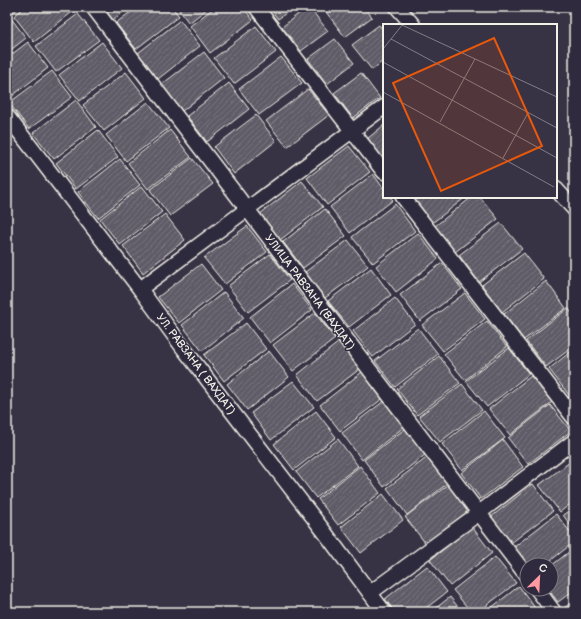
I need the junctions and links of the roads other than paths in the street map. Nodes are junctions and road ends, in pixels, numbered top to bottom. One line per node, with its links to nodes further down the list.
1 (93, 7): 11 (street, УЛИЦА РАВЗАНА (ВАХДАТ))
2 (256, 7): 7 (street)
3 (397, 7): 4 (street)
4 (412, 24)
5 (383, 108): 7 (street)
6 (7, 116): 13 (street, УЛ. РАВЗАНА ( ВАХДАТ))
7 (353, 131): 8 (street); 11 (street)
8 (383, 171)
9 (557, 190): 12 (street)
10 (405, 198): 14 (street)
11 (247, 208): 13 (street); 16 (street, УЛИЦА РАВЗАНА (ВАХДАТ))
12 (574, 209)
13 (140, 289): 18 (street, УЛ. РАВЗАНА ( ВАХДАТ))
14 (574, 418)
15 (574, 441): 16 (street)
16 (479, 513): 17 (street, УЛИЦА РАВЗАНА (ВАХДАТ)); 18 (street)
17 (519, 566)
18 (370, 593): 20 (street, УЛ. РАВЗАНА ( ВАХДАТ))
19 (543, 597): 21 (street)
20 (384, 612)
21 (554, 612)

